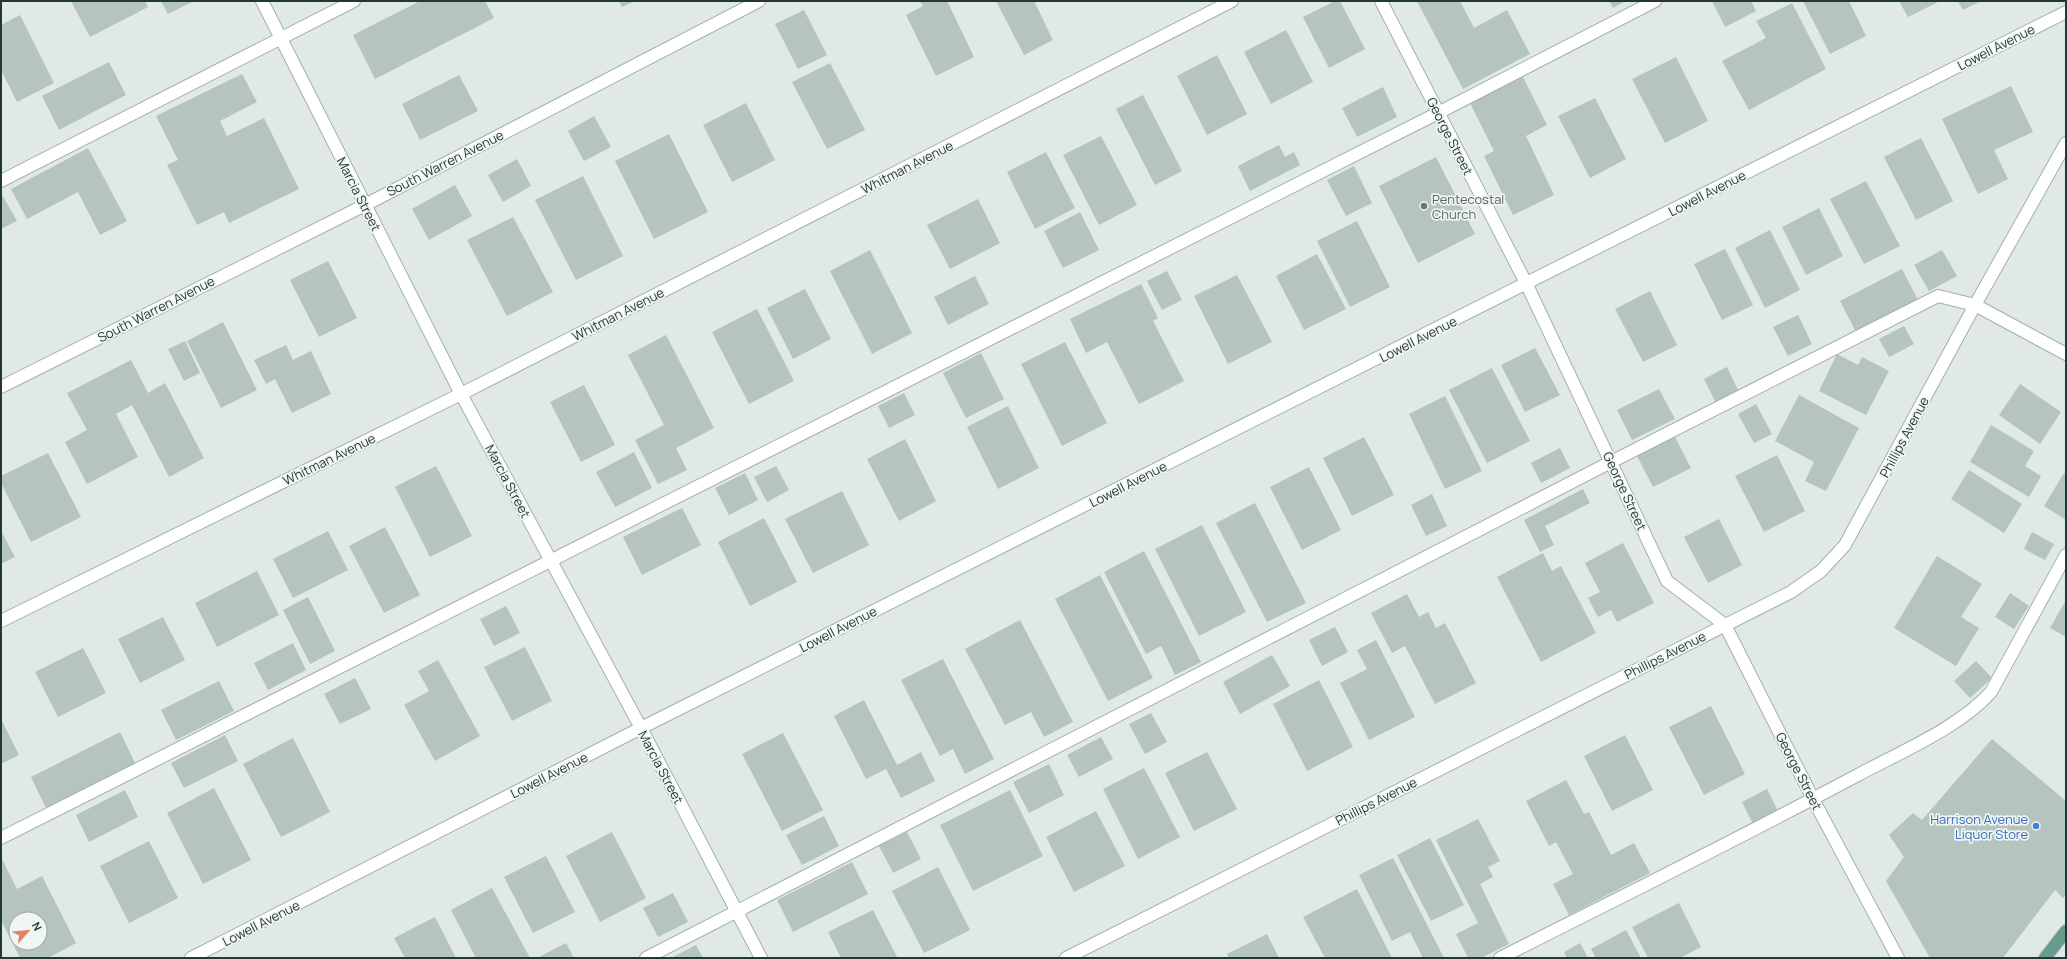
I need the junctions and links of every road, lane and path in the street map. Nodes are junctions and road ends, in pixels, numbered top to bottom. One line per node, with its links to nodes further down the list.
1 (262, 1): 8 (street, Marcia Street)
2 (354, 1): 8 (street)
3 (759, 1): 12 (street, South Warren Avenue)
4 (1232, 1): 17 (street, Whitman Avenue)
5 (1380, 1): 9 (street, George Street)
6 (1655, 1): 9 (street)
7 (2066, 12): 13 (street, Lowell Avenue)
8 (280, 38): 11 (street); 12 (street, Marcia Street)
9 (1438, 113): 13 (street, George Street); 20 (street)
10 (2066, 143): 14 (street, Phillips Avenue)
11 (1, 181)
12 (365, 205): 16 (street, South Warren Avenue); 17 (street, Marcia Street)
13 (1527, 284): 18 (street, George Street); 23 (street, Lowell Avenue)
14 (1975, 305): 15 (street); 18 (street); 22 (street, Phillips Avenue)
15 (2066, 354)
16 (1, 386)
17 (461, 394): 20 (street, Marcia Street); 21 (street, Whitman Avenue)
18 (1611, 462): 22 (street, George Street); 26 (street)
19 (2066, 555): 24 (street)
20 (551, 562): 23 (street, Marcia Street); 25 (street)
21 (1, 621)
22 (1725, 624): 24 (street, George Street); 31 (street, Phillips Avenue)
23 (641, 728): 26 (street, Marcia Street); 28 (street, Lowell Avenue)
24 (1813, 799): 32 (street); 33 (street, George Street)
25 (1, 838)
26 (737, 912): 29 (street); 30 (street, Marcia Street)
27 (2066, 931): 34 (main road)
28 (191, 958)
29 (646, 958)
30 (761, 958)
31 (1066, 958)
32 (1500, 958)
33 (1898, 958)
34 (2045, 958)

